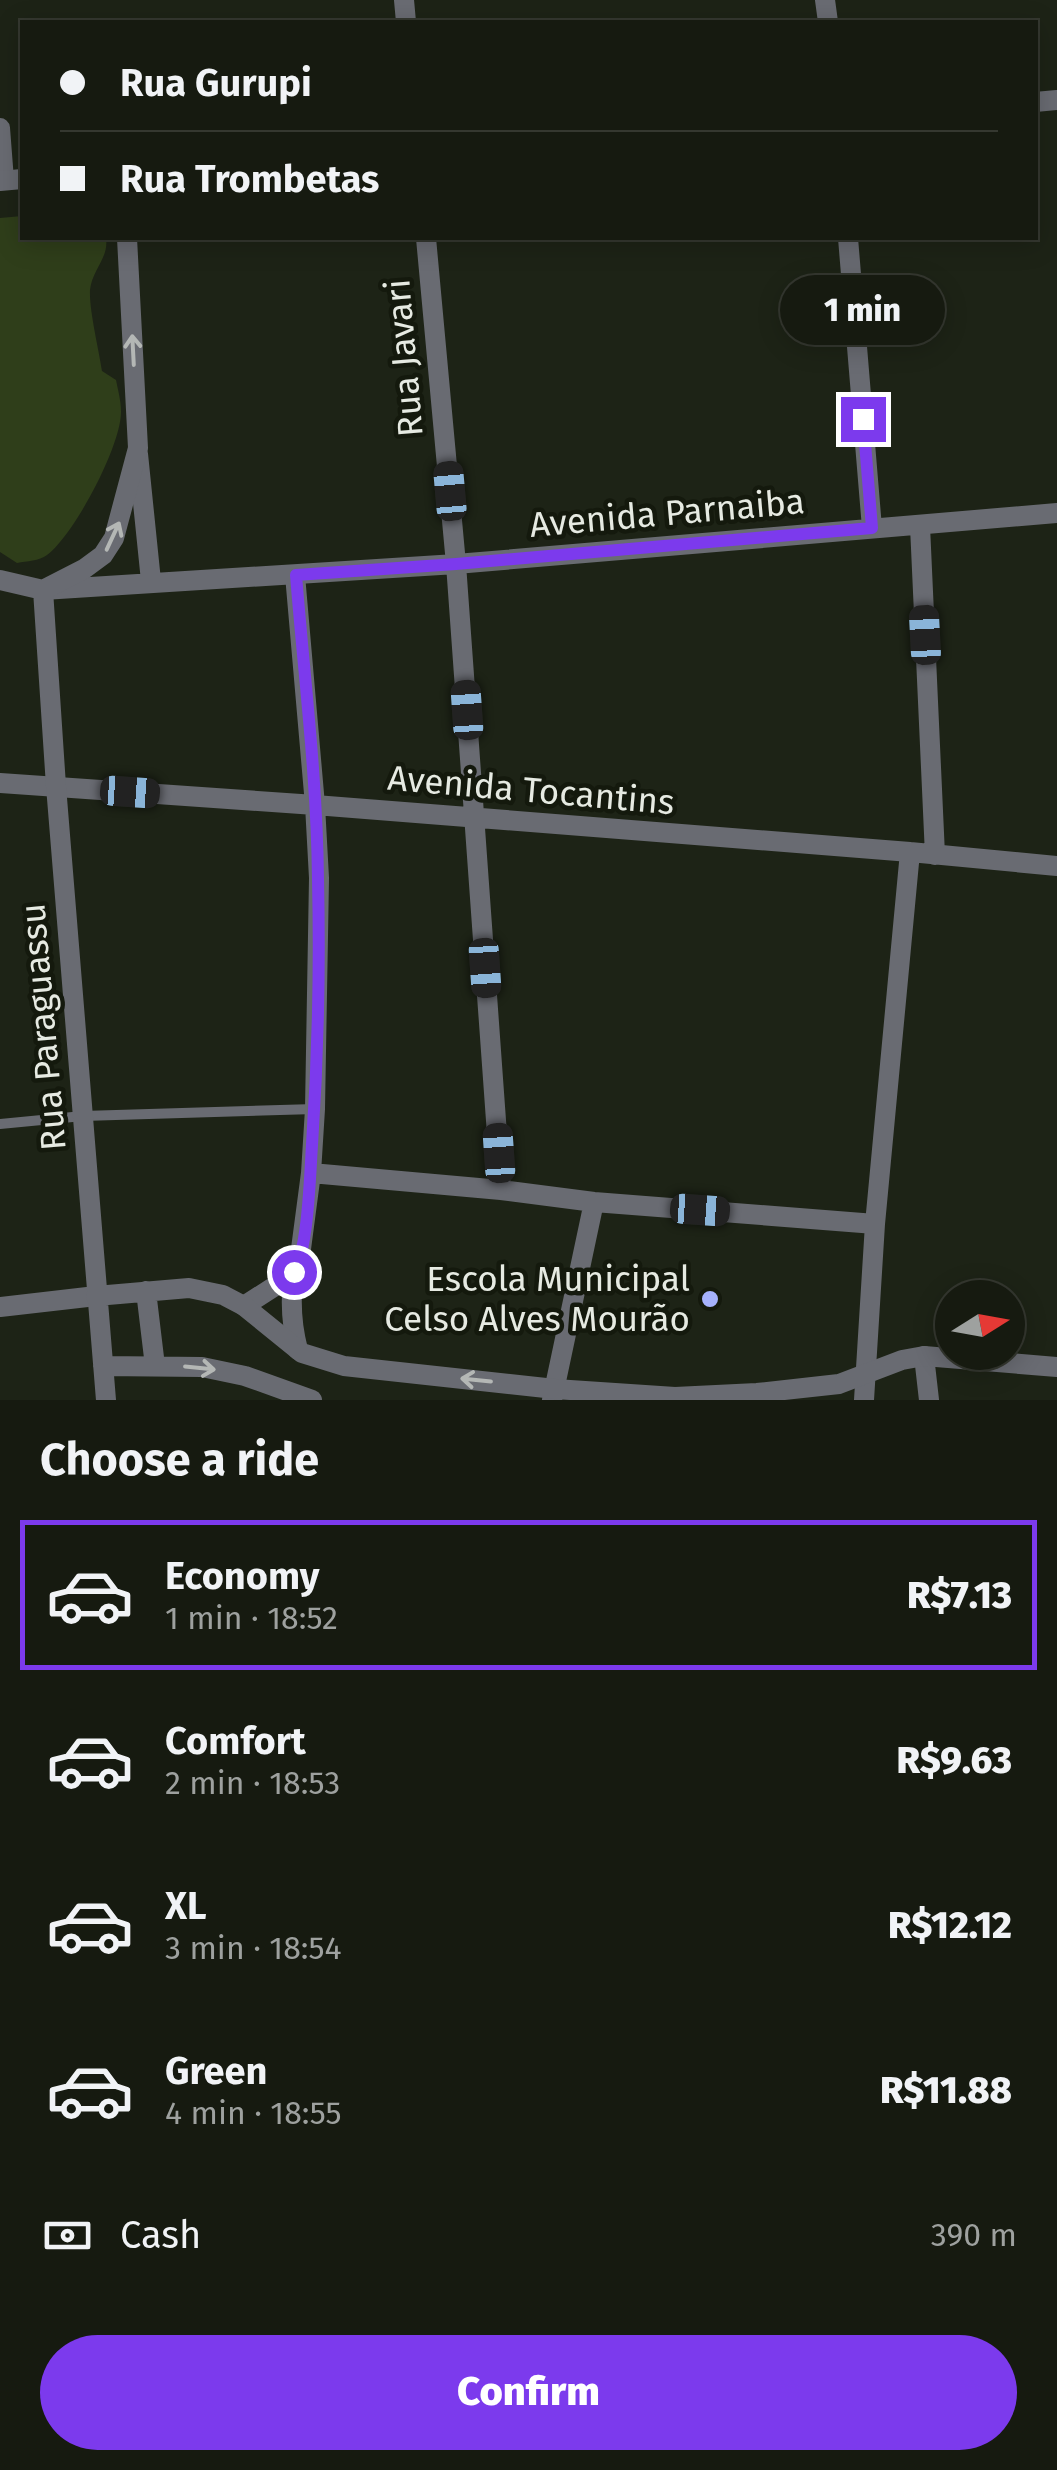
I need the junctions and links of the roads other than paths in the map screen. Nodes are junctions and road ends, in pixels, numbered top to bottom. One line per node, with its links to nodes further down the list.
1 (0, 128): 2 (street)
2 (9, 180)
3 (127, 240): 6 (street, one-way to 3)
4 (426, 240): 10 (street, Rua Javari)
5 (848, 240): 9 (street)
6 (138, 448): 13 (street); 14 (street, one-way to 6)
7 (1057, 513): 8 (street, Avenida Parnaiba)
8 (920, 526): 9 (street, Avenida Parnaiba); 20 (street)
9 (872, 528): 10 (street, Avenida Parnaiba)
10 (456, 564): 11 (street, Avenida Parnaiba); 18 (street, Rua Javari)
11 (296, 575): 13 (street, Avenida Parnaiba); 17 (street)
12 (0, 580): 14 (street, Avenida Parnaiba)
13 (151, 581): 14 (street, Avenida Parnaiba)
14 (42, 590): 16 (street, Rua Paraguassu)
15 (0, 783): 16 (street, Avenida Tocantins)
16 (56, 786): 17 (street, Avenida Tocantins); 23 (street, Rua Paraguassu)
17 (315, 805): 18 (street, Avenida Tocantins); 22 (street)
18 (474, 819): 19 (street, Avenida Tocantins); 26 (street, Rua Javari)
19 (910, 852): 20 (street, Avenida Tocantins); 28 (street)
20 (934, 855): 21 (street, Avenida Tocantins)
21 (1057, 866)
22 (314, 1109): 23 (lane); 25 (street)
23 (83, 1116): 24 (lane); 31 (street, Rua Paraguassu)
24 (0, 1124)
25 (310, 1173): 26 (street); 29 (street)
26 (502, 1190): 27 (street)
27 (594, 1202): 28 (street); 40 (street)
28 (875, 1224): 39 (street)
29 (294, 1272): 32 (street); 34 (street)
30 (146, 1291): 31 (street); 32 (street); 37 (street)
31 (96, 1296): 33 (street); 36 (street, Rua Paraguassu)
32 (244, 1306): 34 (street)
33 (0, 1307)
34 (298, 1350): 40 (street, one-way to 34)
35 (924, 1356): 38 (street); 39 (street); 44 (street)
36 (103, 1366): 37 (street); 41 (street, Rua Paraguassu)
37 (155, 1366): 42 (street, one-way to 42)
38 (1057, 1367)
39 (866, 1375): 40 (street); 43 (street)
40 (553, 1394)
41 (106, 1400)
42 (312, 1400)
43 (864, 1400)
44 (929, 1400)

